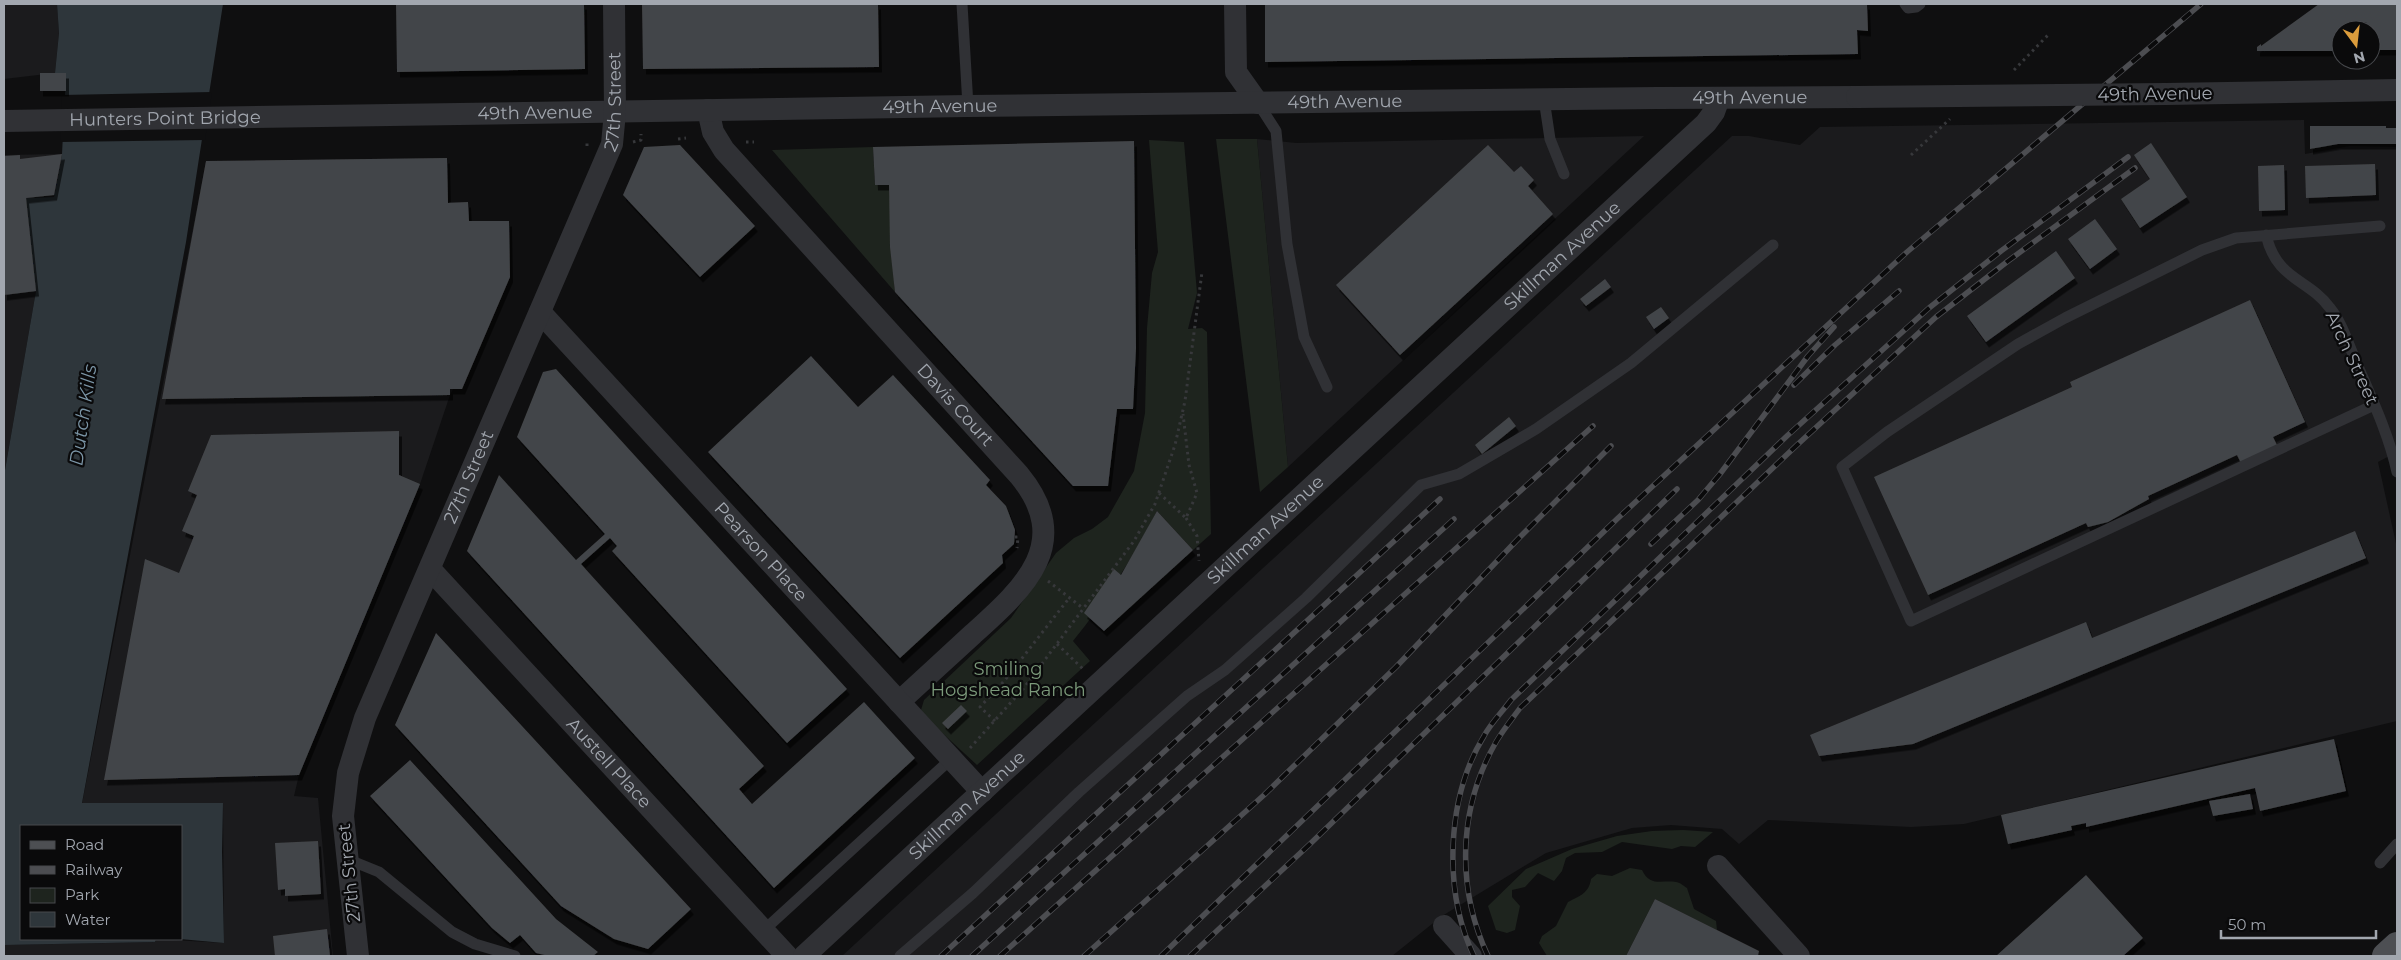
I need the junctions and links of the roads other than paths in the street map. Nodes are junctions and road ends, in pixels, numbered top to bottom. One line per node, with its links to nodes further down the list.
1 (614, 4): 12 (street, 27th Street)
2 (962, 4): 10 (lane)
3 (1235, 4): 9 (street)
4 (1905, 4): 5 (lane)
5 (1920, 4)
6 (2397, 90): 7 (street, 49th Avenue, bridge)
7 (1719, 98): 8 (street, 49th Avenue); 26 (street, Skillman Avenue)
8 (1544, 100): 9 (street, 49th Avenue); 15 (lane)
9 (1258, 103): 10 (street, 49th Avenue); 20 (lane)
10 (968, 106): 11 (street, 49th Avenue)
11 (708, 110): 12 (street, 49th Avenue); 24 (street, Davis Court)
12 (615, 112): 13 (street, 49th Avenue); 19 (street, 27th Street)
13 (293, 115): 14 (street, Hunters Point Bridge)
14 (4, 121)
15 (1564, 174)
16 (2380, 226): 17 (lane)
17 (2266, 235): 21 (lane, Arch Street); 21 (lane)
18 (1773, 244): 38 (lane)
19 (540, 312): 23 (street, 27th Street); 24 (street, Pearson Place)
20 (1327, 387)
21 (2374, 405): 22 (lane, Arch Street)
22 (2397, 472)
23 (430, 569): 28 (street, 27th Street); 32 (street, Austell Place)
24 (899, 702): 25 (street, Pearson Place)
25 (953, 761): 26 (street, Pearson Place); 32 (lane)
26 (982, 792): 37 (street, Skillman Avenue)
27 (2397, 844): 29 (lane)
28 (347, 859): 34 (street, 27th Street); 35 (lane)
29 (2380, 863)
30 (1718, 866): 40 (street)
31 (1444, 926): 39 (street)
32 (763, 931): 36 (street, Austell Place)
33 (2397, 946): 41 (main road)
34 (358, 956)
35 (515, 956)
36 (787, 956)
37 (804, 956)
38 (900, 956)
39 (1471, 956)
40 (1799, 956)
41 (2386, 956)

